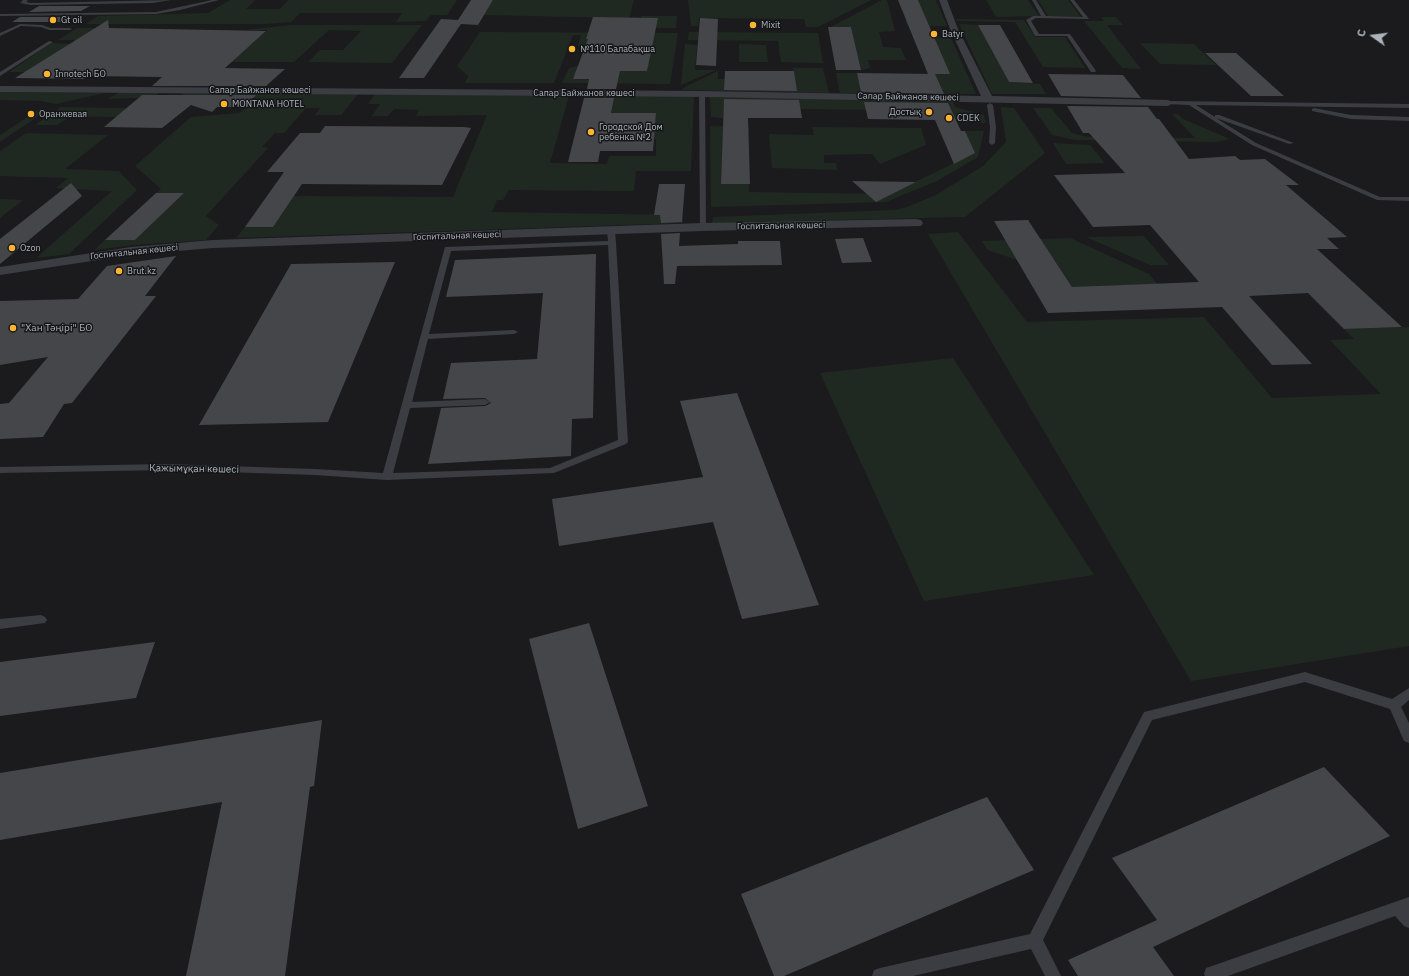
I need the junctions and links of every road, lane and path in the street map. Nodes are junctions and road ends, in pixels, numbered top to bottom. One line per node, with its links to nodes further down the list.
1 (26, 0): 7 (lane)
2 (169, 0): 7 (lane)
3 (217, 0): 8 (lane)
4 (943, 0): 17 (street)
5 (1034, 0): 9 (lane)
6 (1072, 0): 9 (lane)
7 (152, 1)
8 (0, 15)
9 (1045, 18): 13 (lane)
10 (70, 29): 11 (lane)
11 (0, 35)
12 (51, 42): 14 (lane)
13 (1094, 71)
14 (0, 74)
15 (0, 89): 16 (street, Сапар Байжанов көшесі)
16 (702, 94): 17 (street, Сапар Байжанов көшесі); 28 (lane)
17 (989, 102): 18 (street, Сапар Байжанов көшесі); 25 (lane)
18 (1168, 103): 19 (lane)
19 (1192, 104): 20 (lane); 22 (lane)
20 (1294, 105): 21 (lane); 23 (lane)
21 (1409, 106)
22 (1207, 114): 24 (lane); 26 (lane)
23 (1409, 119)
24 (1291, 142)
25 (992, 143)
26 (1409, 199)
27 (916, 223): 28 (street, Госпитальная көшесі)
28 (703, 227): 29 (street, Госпитальная көшесі)
29 (611, 237): 30 (street, Госпитальная көшесі); 32 (lane); 36 (lane, Қажымұқан көшесі)
30 (0, 271)
31 (514, 332): 32 (lane)
32 (425, 337): 34 (lane)
33 (485, 402): 34 (lane)
34 (407, 404): 36 (lane)
35 (0, 470): 36 (lane, Қажымұқан көшесі)
36 (387, 477)
37 (41, 620): 38 (lane)
38 (0, 624)
39 (1409, 693): 40 (lane)
40 (1394, 706): 41 (lane); 44 (lane)
41 (1409, 737)
42 (1403, 906): 43 (lane); 45 (lane)
43 (1409, 921)
44 (1035, 940): 46 (lane); 47 (lane)
45 (1212, 974)
46 (880, 976)
47 (1053, 976)

